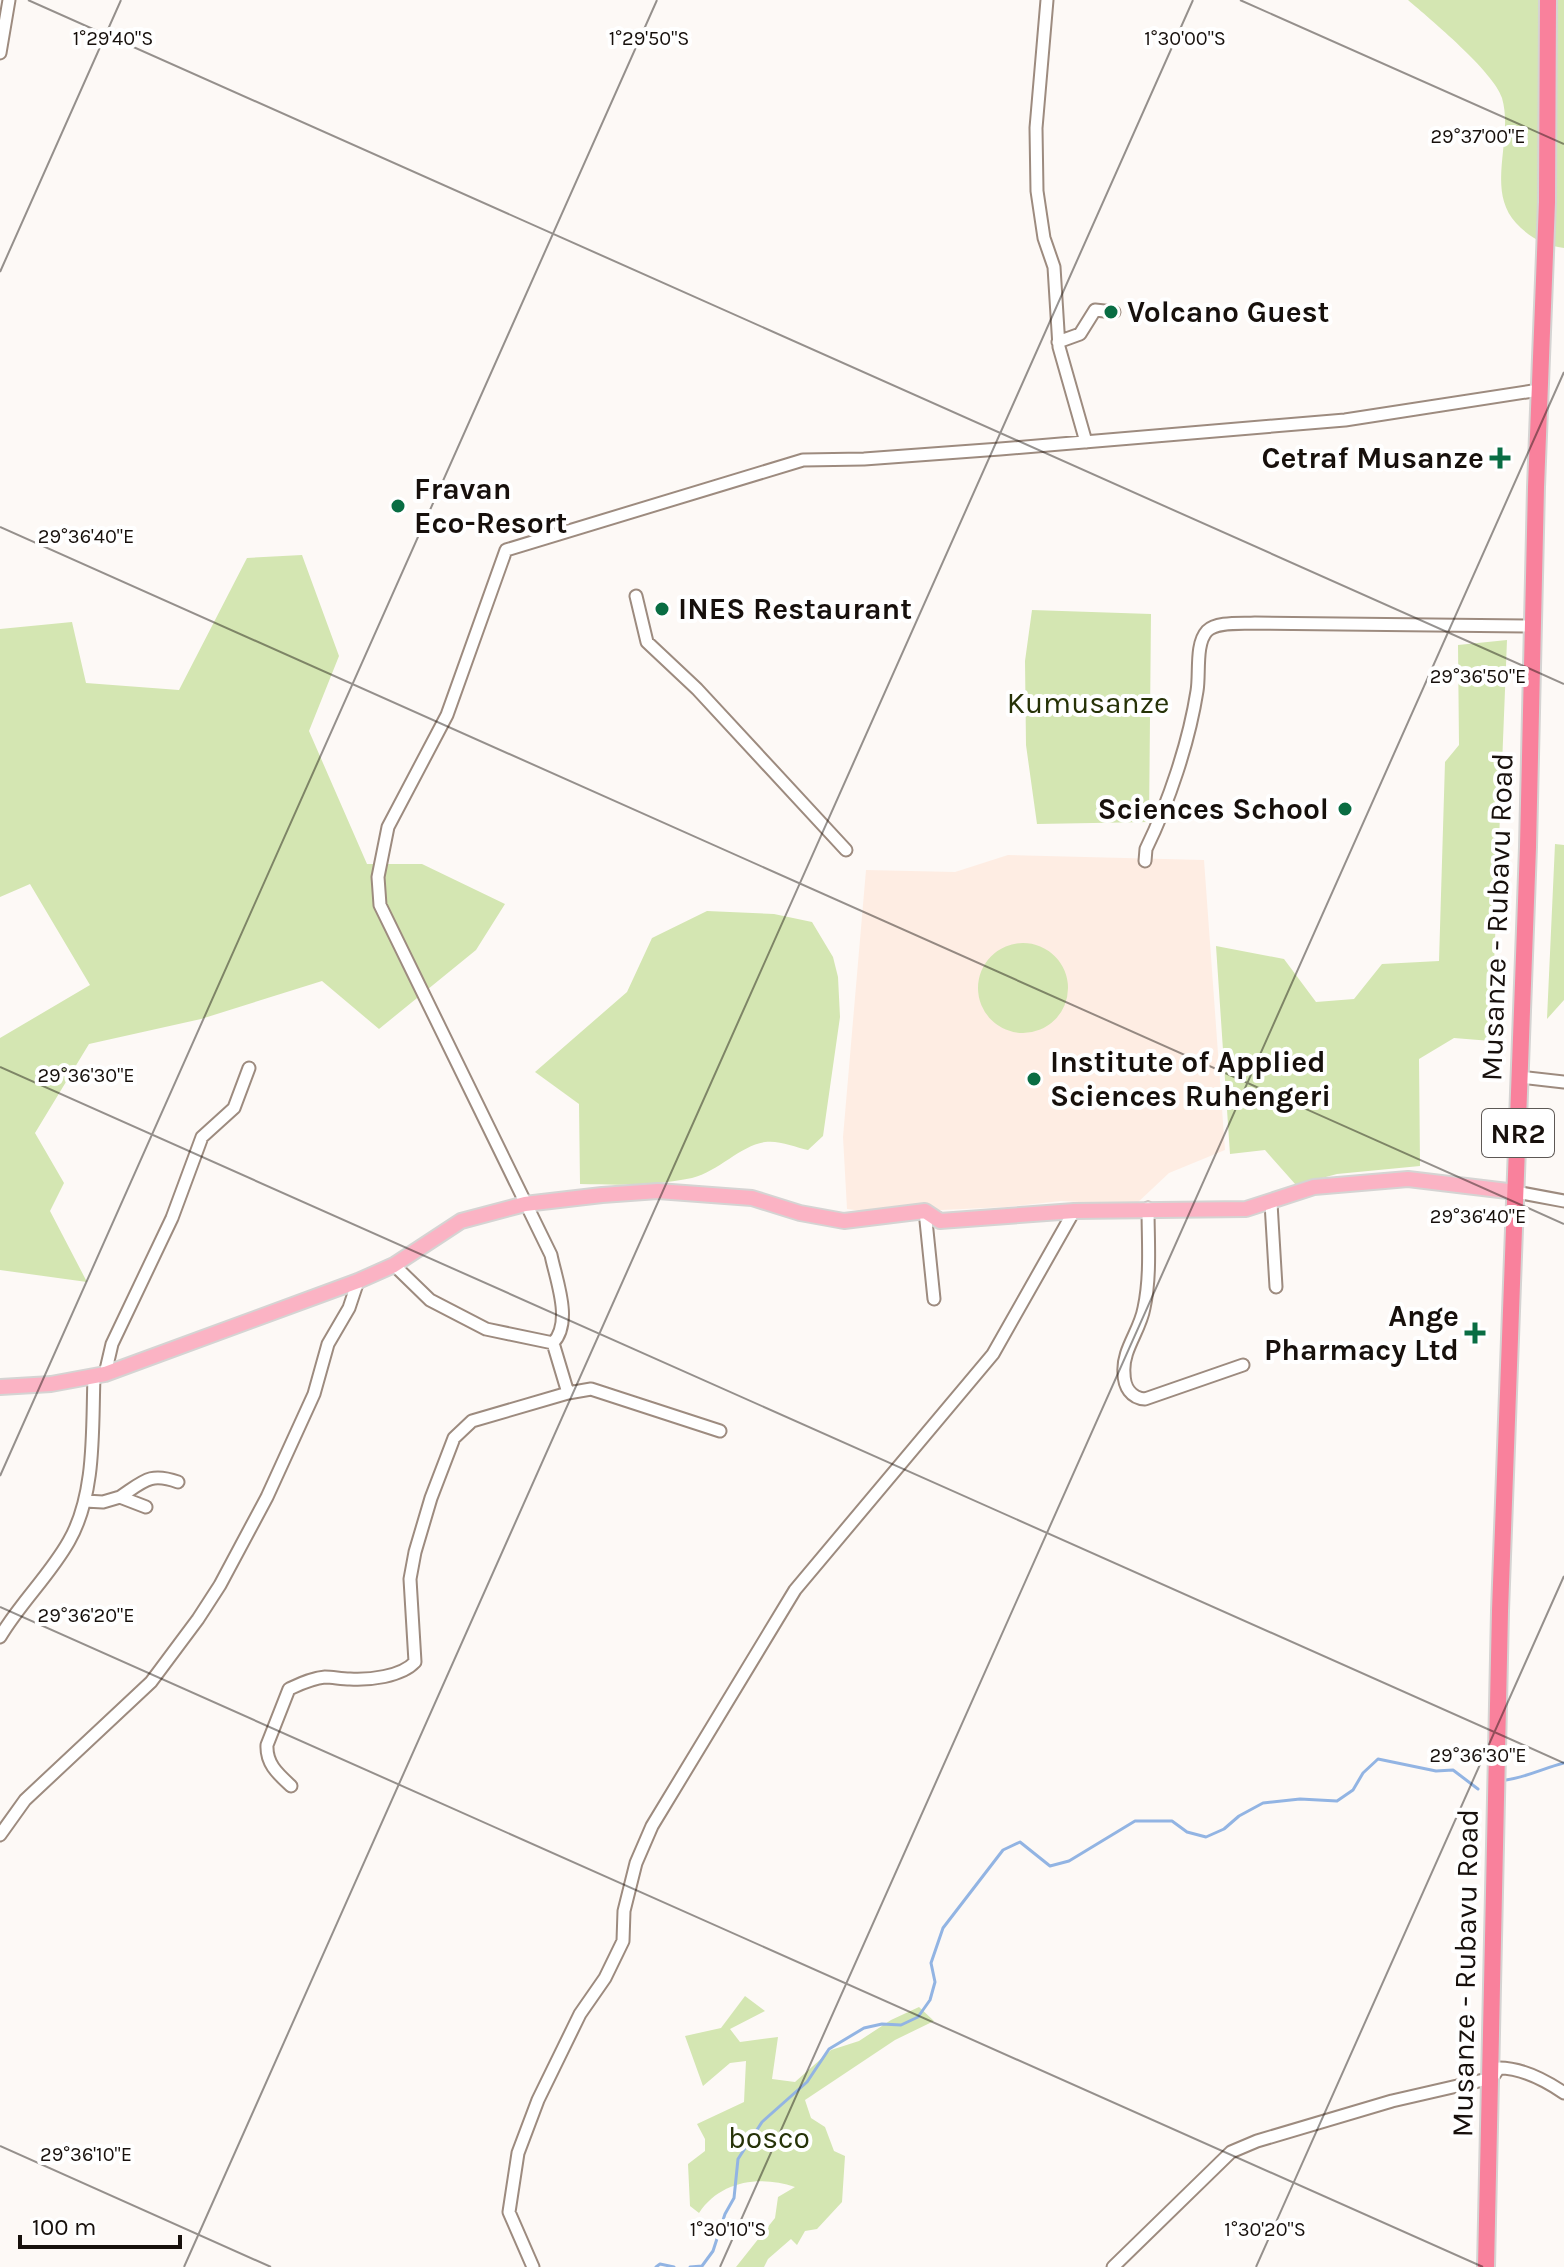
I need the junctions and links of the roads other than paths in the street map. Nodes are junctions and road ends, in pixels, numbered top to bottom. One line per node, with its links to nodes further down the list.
1 (9, 0): 4 (street)
2 (1047, 0): 6 (street)
3 (1548, 0): 7 (highway, Musanze - Rubavu Road / NR2)
4 (0, 53)
5 (1114, 312): 6 (street)
6 (1058, 342): 8 (street)
7 (1539, 390): 8 (street); 10 (highway, Musanze - Rubavu Road / NR2)
8 (1086, 442): 19 (street)
9 (636, 596): 11 (street)
10 (1533, 626): 12 (street); 14 (highway, Musanze - Rubavu Road / NR2)
11 (846, 850)
12 (1145, 861)
13 (249, 1068): 29 (street)
14 (1519, 1077): 15 (street); 16 (highway, Musanze - Rubavu Road / NR2)
15 (1564, 1082)
16 (1516, 1192): 17 (street); 18 (main road); 40 (highway, Musanze - Rubavu Road / NR2)
17 (1564, 1201)
18 (1271, 1203): 20 (main road); 25 (street)
19 (525, 1204): 21 (main road); 23 (main road); 27 (street)
20 (1148, 1208): 22 (main road); 28 (street)
21 (925, 1211): 22 (main road); 26 (street)
22 (1074, 1211): 42 (street)
23 (394, 1265): 24 (main road); 27 (street)
24 (358, 1281): 29 (main road); 39 (street)
25 (1276, 1287)
26 (934, 1299)
27 (553, 1343): 31 (street)
28 (1243, 1365)
29 (100, 1375): 30 (main road); 35 (street)
30 (0, 1387)
31 (568, 1393): 32 (street); 38 (street)
32 (720, 1431)
33 (178, 1482): 34 (street)
34 (120, 1497): 35 (street); 36 (street)
35 (85, 1501): 37 (street)
36 (146, 1507)
37 (0, 1637)
38 (291, 1786)
39 (0, 1835)
40 (1492, 2078): 41 (street); 43 (street); 44 (highway, Musanze - Rubavu Road / NR2)
41 (1564, 2093)
42 (533, 2267)
43 (1113, 2267)
44 (1486, 2267)

